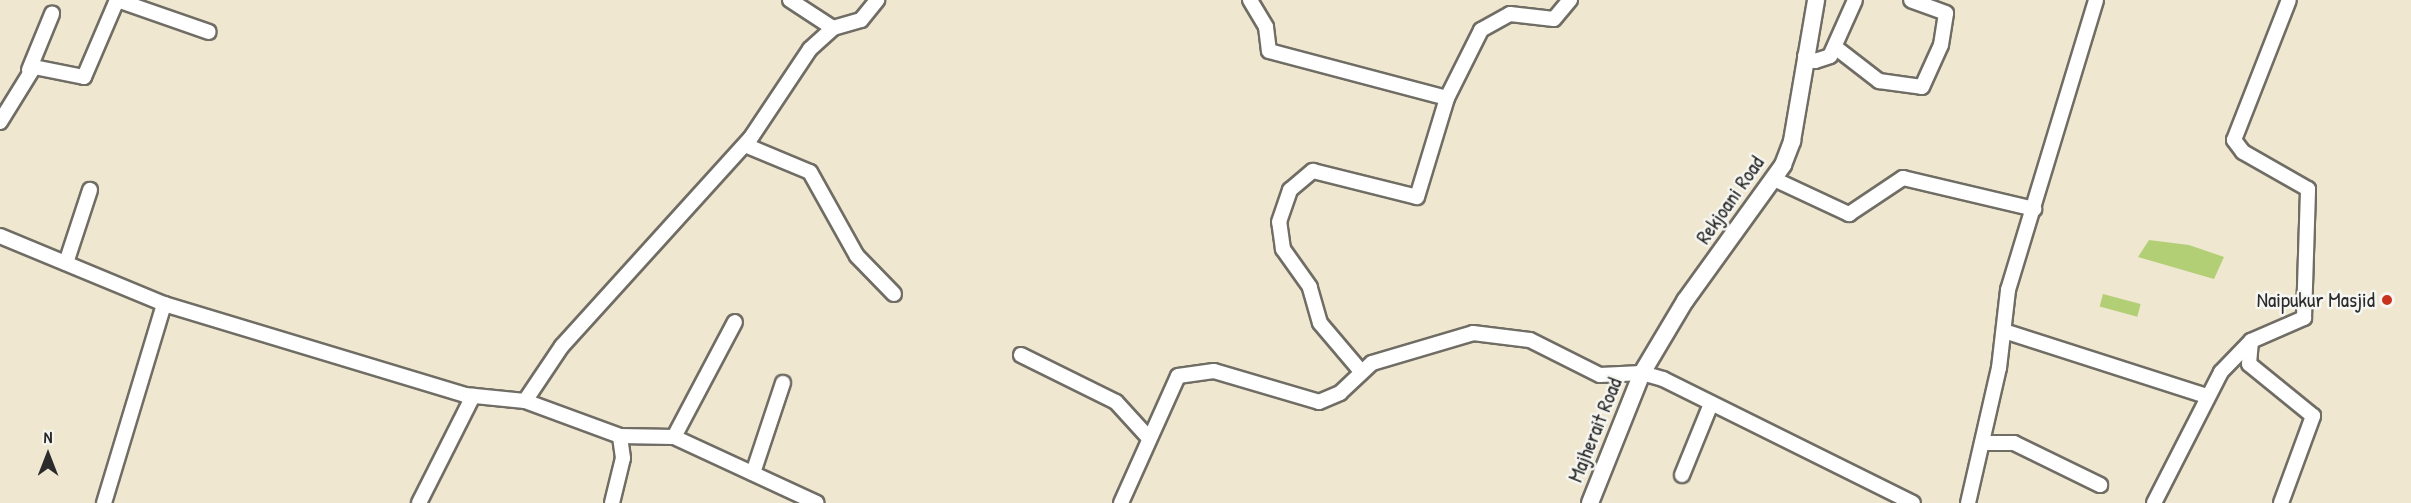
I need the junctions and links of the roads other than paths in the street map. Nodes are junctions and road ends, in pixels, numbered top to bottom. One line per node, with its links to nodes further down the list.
1 (790, 0): 11 (street)
2 (877, 0): 11 (street)
3 (1250, 0): 16 (street)
4 (1570, 0): 16 (street)
5 (1816, 0): 14 (street, Rekjoani Road)
6 (1855, 0): 13 (street)
7 (1911, 0): 13 (street)
8 (2096, 0): 21 (street)
9 (2289, 0): 28 (street)
10 (52, 14): 15 (street)
11 (833, 28): 18 (street)
12 (209, 32): 15 (street)
13 (1835, 47): 14 (street)
14 (1805, 56): 19 (street, Rekjoani Road)
15 (29, 70): 17 (street)
16 (1447, 98): 30 (street)
17 (0, 122)
18 (745, 145): 24 (street); 35 (street)
19 (1776, 180): 21 (street); 31 (street, Rekjoani Road)
20 (90, 190): 23 (street)
21 (2034, 209): 27 (street)
22 (0, 236): 23 (street)
23 (66, 263): 25 (street)
24 (894, 294)
25 (164, 304): 33 (street); 44 (street)
26 (735, 322): 38 (street)
27 (2004, 331): 34 (street); 40 (street)
28 (2251, 341): 34 (street); 53 (street)
29 (1021, 355): 39 (street)
30 (1359, 369): 31 (street); 39 (street)
31 (1642, 373): 36 (street); 49 (street, Majherait Road)
32 (783, 383): 41 (street)
33 (473, 396): 35 (street); 45 (street)
34 (2207, 396): 52 (street)
35 (525, 401): 37 (street)
36 (1711, 404): 42 (street); 50 (street)
37 (620, 436): 38 (street); 46 (street)
38 (674, 437): 41 (street)
39 (1148, 437): 48 (street)
40 (1982, 442): 43 (street); 51 (street)
41 (753, 473): 47 (street)
42 (1682, 475)
43 (2100, 485)
44 (104, 503)
45 (419, 503)
46 (612, 503)
47 (817, 503)
48 (1121, 503)
49 (1590, 503)
50 (1913, 503)
51 (1968, 503)
52 (2154, 503)
53 (2281, 503)

